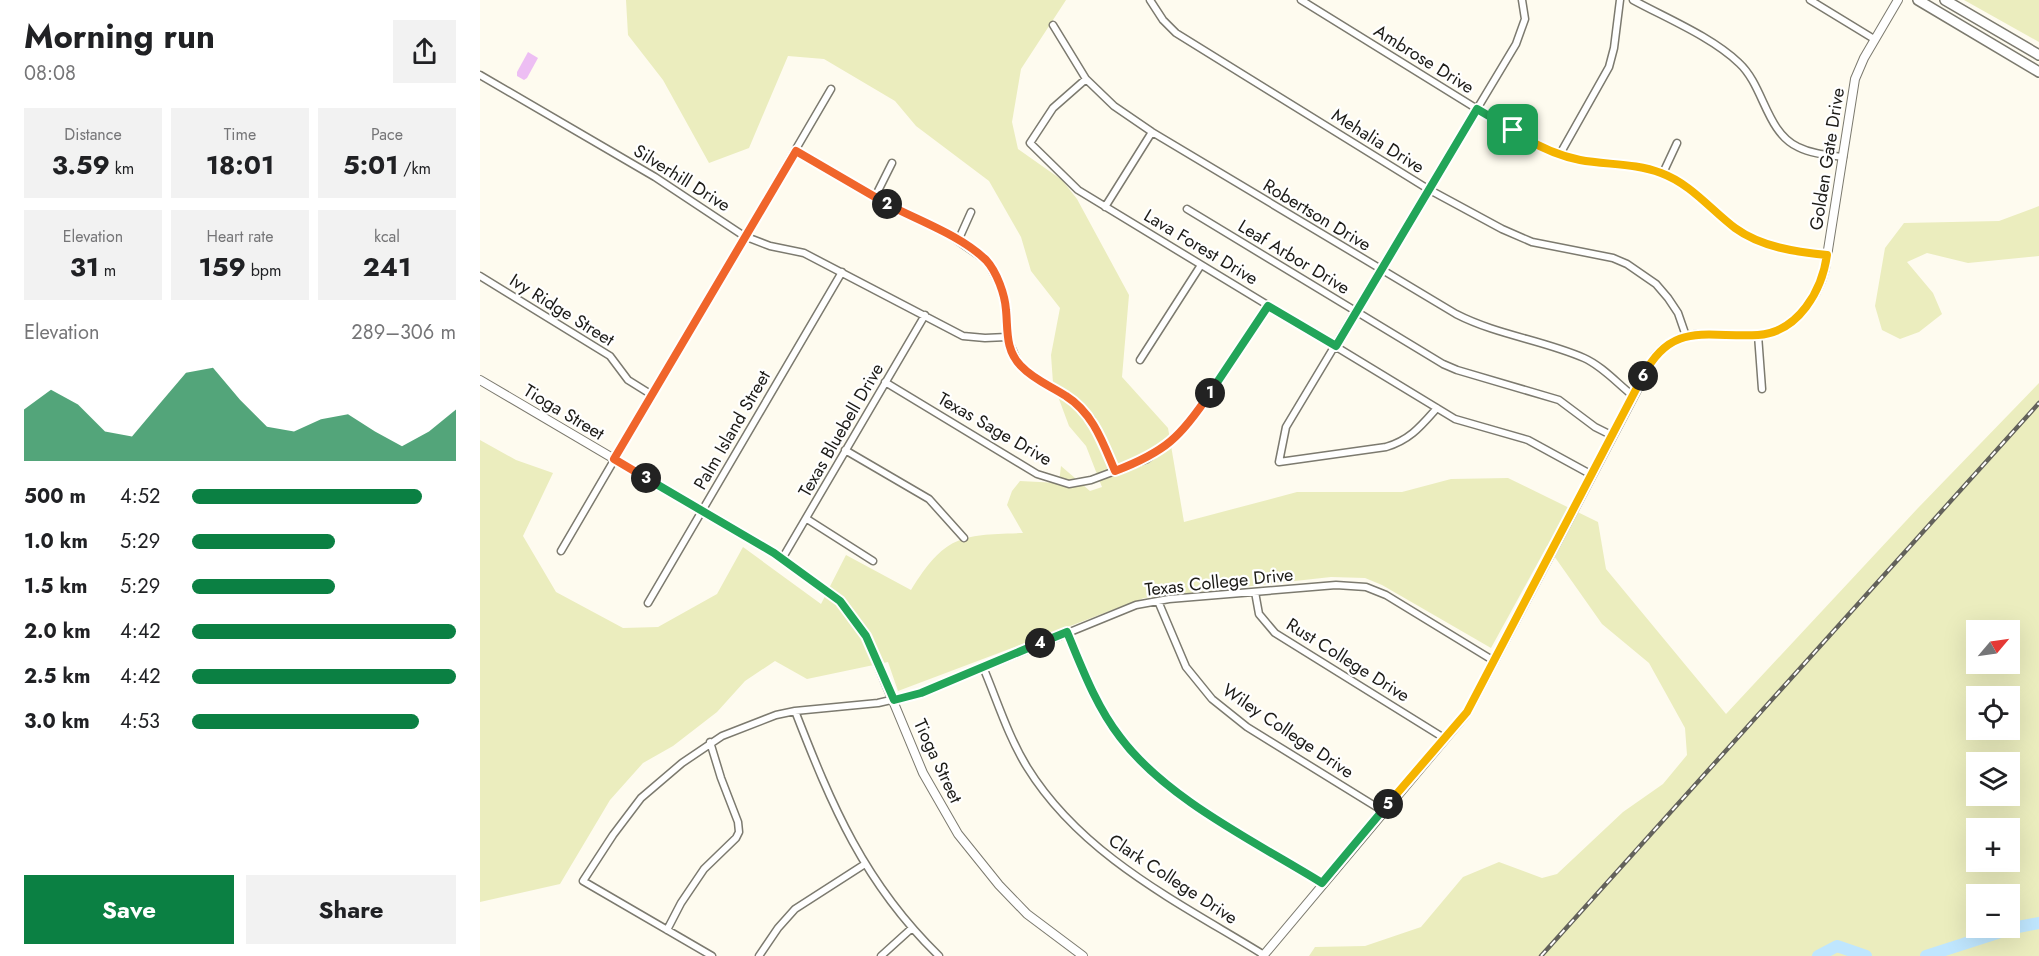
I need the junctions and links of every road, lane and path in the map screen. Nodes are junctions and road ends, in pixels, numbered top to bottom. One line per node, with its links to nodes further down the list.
1 (1150, 0): 27 (street, Mehalia Drive)
2 (1301, 0): 19 (street, Ambrose Drive)
3 (1522, 0): 19 (street)
4 (1620, 0): 23 (street)
5 (1633, 0): 24 (street)
6 (1810, 0): 12 (street)
7 (1898, 0): 12 (street, Golden Gate Drive)
8 (1918, 0): 13 (main road)
9 (1946, 0): 11 (main road)
10 (1053, 25): 17 (street, Robertson Drive)
11 (1999, 31): 13 (main road); 14 (main road)
12 (1874, 39): 24 (street, Golden Gate Drive)
13 (1992, 44): 15 (main road)
14 (2039, 55)
15 (2039, 72)
16 (480, 75): 32 (street, Silverhill Drive)
17 (1086, 79): 20 (street, Robertson Drive); 29 (street, Lava Forest Drive)
18 (831, 89): 22 (street)
19 (1477, 109): 23 (street, Ambrose Drive); 27 (street)
20 (1152, 132): 29 (street); 36 (street, Robertson Drive)
21 (1677, 143): 26 (street)
22 (796, 151): 28 (street); 32 (street)
23 (1560, 154): 26 (street, Ambrose Drive)
24 (1843, 158): 34 (street, Golden Gate Drive)
25 (892, 163): 28 (street)
26 (1662, 174): 34 (street, Ambrose Drive)
27 (1428, 189): 36 (street); 44 (street, Mehalia Drive)
28 (875, 197): 33 (street)
29 (1105, 207): 35 (street, Lava Forest Drive)
30 (1187, 209): 40 (street, Leaf Arbor Drive)
31 (971, 212): 33 (street)
32 (744, 236): 37 (street, Silverhill Drive); 50 (street)
33 (958, 241): 43 (street)
34 (1827, 255): 42 (street, Golden Gate Drive)
35 (1201, 265): 39 (street, Lava Forest Drive); 46 (street)
36 (1380, 271): 40 (street); 51 (street, Robertson Drive)
37 (842, 272): 41 (street, Silverhill Drive); 58 (street, Palm Island Street)
38 (480, 276): 50 (street, Ivy Ridge Street)
39 (1268, 306): 45 (street, Lava Forest Drive); 56 (street, Texas Sage Drive)
40 (1356, 311): 45 (street); 53 (street, Leaf Arbor Drive)
41 (925, 315): 43 (street, Silverhill Drive); 48 (street, Texas Bluebell Drive)
42 (1758, 335): 44 (street, Golden Gate Drive); 49 (street)
43 (1007, 336): 56 (street)
44 (1686, 336): 51 (street)
45 (1336, 346): 52 (street, Lava Forest Drive); 52 (street)
46 (1140, 360)
47 (480, 380): 55 (street, Tioga Street)
48 (885, 382): 54 (street, Texas Bluebell Drive); 56 (street, Texas Sage Drive)
49 (1762, 389)
50 (652, 394): 55 (street)
51 (1632, 395): 53 (street)
52 (1437, 408): 57 (street, Lava Forest Drive)
53 (1612, 436): 57 (street)
54 (845, 450): 59 (street, Texas Bluebell Drive); 60 (street)
55 (614, 459): 58 (street, Tioga Street); 61 (street)
56 (1115, 471)
57 (1592, 475): 68 (street)
58 (702, 512): 62 (street, Tioga Street); 66 (street, Palm Island Street)
59 (807, 519): 62 (street, Texas Bluebell Drive); 63 (street)
60 (964, 538)
61 (561, 551)
62 (782, 559): 70 (street, Tioga Street)
63 (873, 561)
64 (1255, 592): 65 (street, Texas College Drive); 68 (street, Texas College Drive); 72 (street, Rust College Drive)
65 (1158, 601): 67 (street, Texas College Drive); 74 (street, Wiley College Drive)
66 (648, 603)
67 (1067, 632): 69 (street, Texas College Drive); 76 (street)
68 (1494, 661): 72 (street)
69 (983, 667): 70 (street, Texas College Drive); 84 (street, Clark College Drive)
70 (894, 700): 71 (street, Texas College Drive); 83 (street, Tioga Street)
71 (795, 711): 73 (street, Texas College Drive); 75 (street)
72 (1444, 738): 74 (street)
73 (710, 742): 78 (street); 78 (street, Texas College Drive)
74 (1383, 811): 76 (street)
75 (865, 864): 77 (street); 80 (street)
76 (1322, 883): 84 (street)
77 (912, 928): 81 (street); 82 (street)
78 (667, 930): 79 (street)
79 (712, 956)
80 (759, 956)
81 (881, 956)
82 (939, 956)
83 (1083, 956)
84 (1264, 956)

